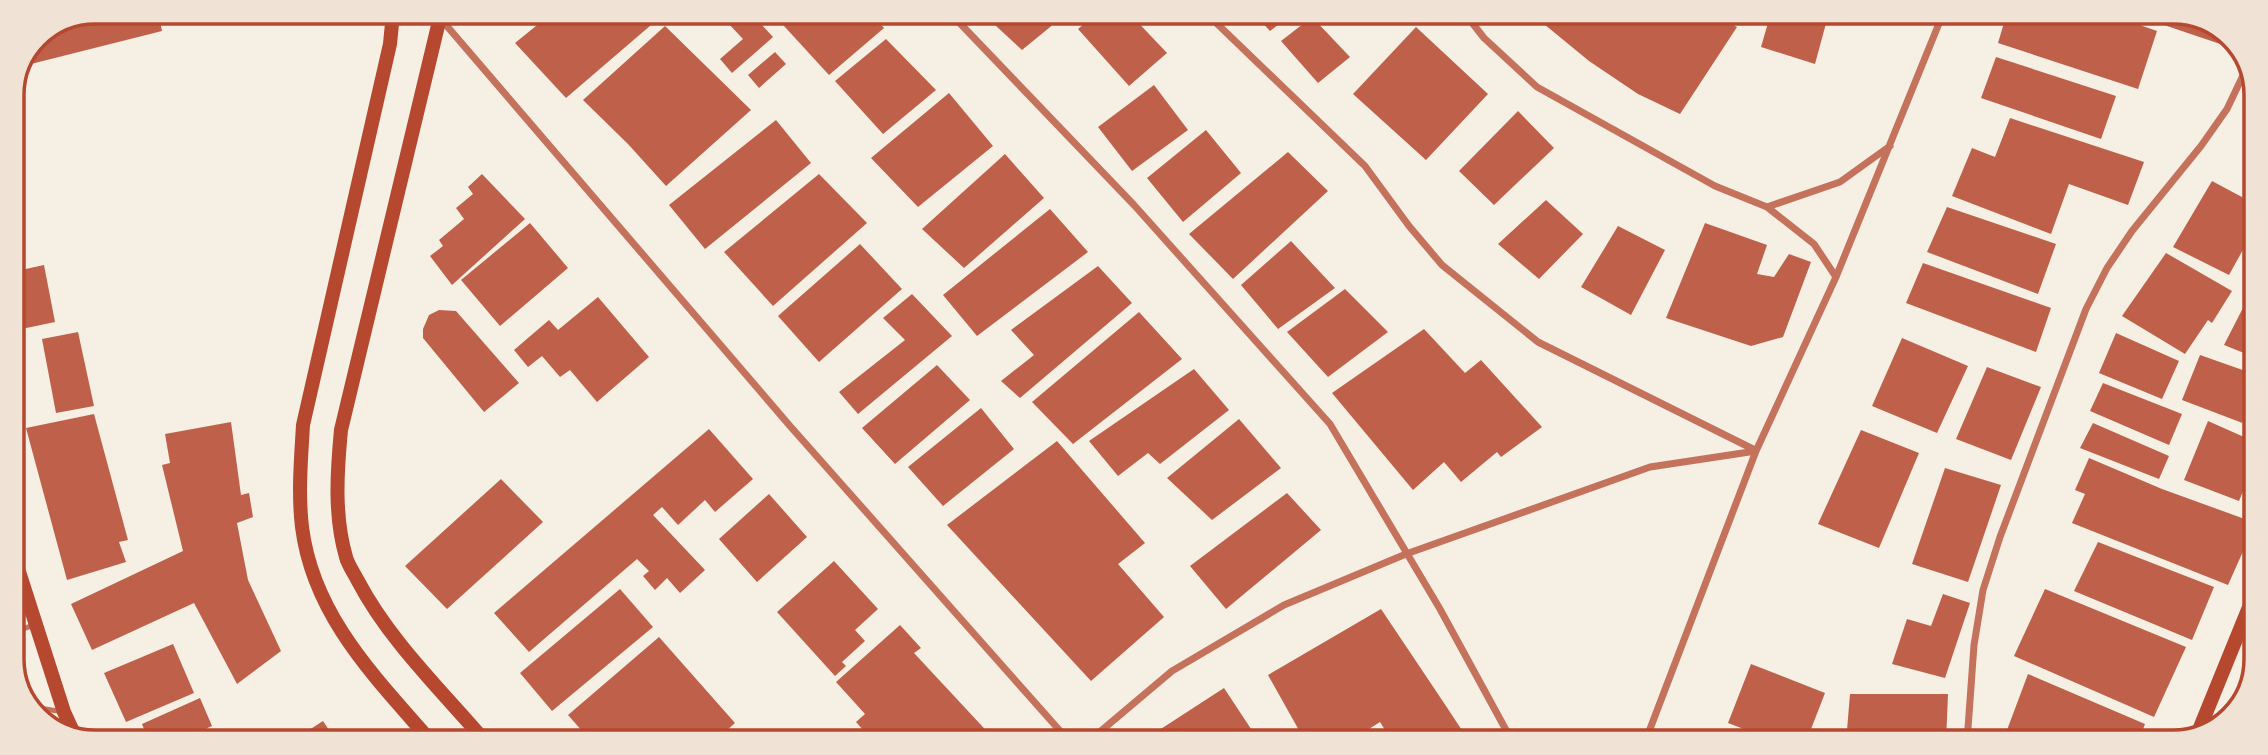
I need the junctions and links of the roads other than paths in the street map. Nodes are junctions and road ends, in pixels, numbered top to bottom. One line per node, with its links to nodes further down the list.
1 (392, 24): 22 (main road)
2 (438, 24): 23 (main road)
3 (448, 24): 24 (street)
4 (961, 24): 13 (street)
5 (1217, 24): 12 (street)
6 (1473, 24): 10 (street)
7 (1939, 24): 9 (street)
8 (2241, 78): 28 (street)
9 (1891, 146): 10 (street); 11 (street)
10 (1767, 207): 11 (street)
11 (1836, 277): 12 (street)
12 (1756, 451): 13 (street); 27 (street)
13 (1406, 554): 25 (street); 26 (street)
14 (25, 592): 16 (main road)
15 (2244, 620): 20 (main road)
16 (35, 625): 17 (lane); 19 (main road)
17 (25, 628)
18 (44, 709): 19 (lane)
19 (64, 712): 21 (main road)
20 (2201, 724)
21 (71, 726)
22 (421, 730)
23 (476, 730)
24 (1060, 730)
25 (1102, 730)
26 (1506, 730)
27 (1650, 730)
28 (1968, 730)

